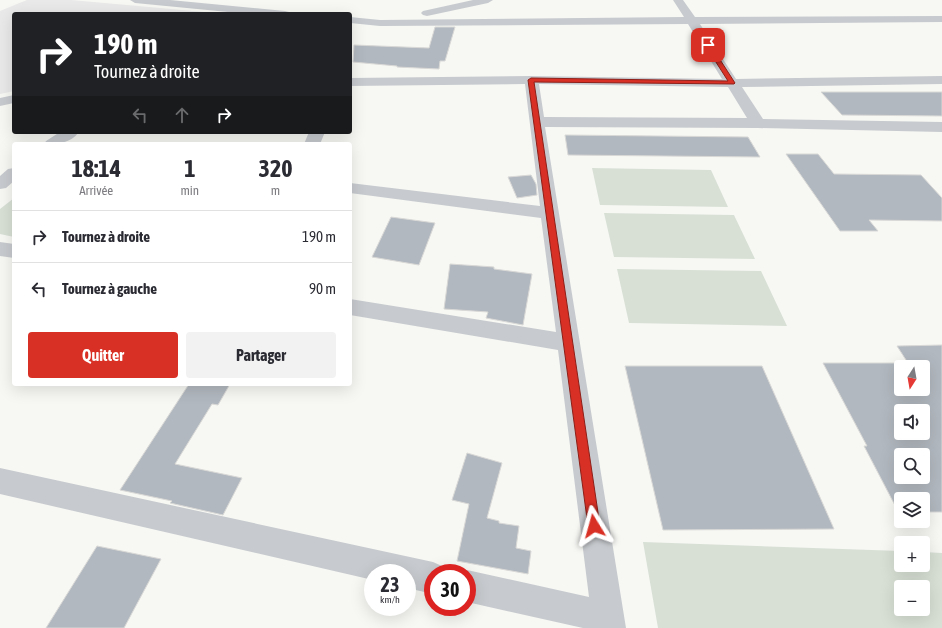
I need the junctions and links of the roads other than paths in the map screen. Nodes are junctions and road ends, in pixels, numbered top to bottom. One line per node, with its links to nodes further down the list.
1 (135, 0): 4 (street)
2 (488, 0): 8 (street)
3 (678, 0): 7 (street)
4 (264, 12)
5 (942, 19): 7 (street)
6 (352, 20): 8 (street)
7 (692, 21): 8 (street); 13 (street)
8 (380, 23): 9 (street)
9 (352, 29)
10 (531, 80): 12 (street); 13 (street); 16 (street)
11 (942, 80): 13 (street)
12 (352, 82)
13 (732, 83): 17 (street)
14 (12, 99): 15 (street)
15 (0, 102)
16 (537, 122): 17 (street); 24 (street)
17 (758, 123): 18 (street)
18 (942, 127)
19 (68, 134): 20 (street)
20 (55, 142)
21 (12, 175): 22 (street)
22 (0, 184)
23 (352, 188): 24 (street)
24 (550, 213): 28 (street)
25 (0, 249): 26 (street)
26 (12, 251)
27 (352, 307): 28 (street)
28 (568, 343): 32 (street)
29 (0, 481): 30 (street)
30 (424, 576)
31 (476, 588): 32 (street)
32 (608, 623)

